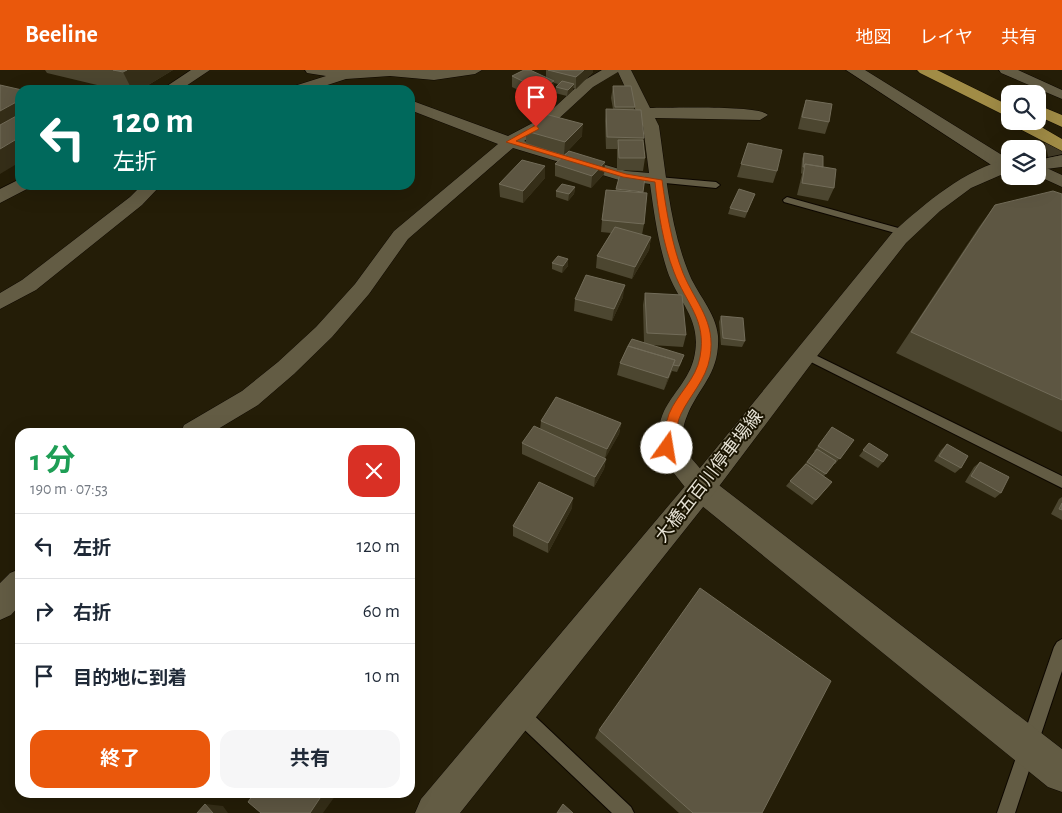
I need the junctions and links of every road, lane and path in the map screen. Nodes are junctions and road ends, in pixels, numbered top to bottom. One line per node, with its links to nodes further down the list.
1 (202, 70): 12 (main road)
2 (312, 70): 10 (street)
3 (475, 70): 9 (street)
4 (612, 70): 26 (street)
5 (624, 70): 19 (street)
6 (854, 70): 28 (main road)
7 (925, 70): 11 (highway)
8 (1006, 70): 16 (street)
9 (368, 72): 10 (street); 14 (street)
10 (344, 75): 13 (street)
11 (954, 77): 15 (highway); 18 (highway)
12 (177, 85)
13 (318, 85)
14 (380, 85)
15 (1001, 94)
16 (1062, 95)
17 (415, 108): 26 (street)
18 (1001, 109)
19 (646, 113): 21 (street); 30 (street)
20 (1046, 114): 22 (highway)
21 (760, 115)
22 (1062, 122)
23 (1025, 130): 27 (highway)
24 (1044, 130): 25 (highway)
25 (1062, 139)
26 (510, 142): 30 (street); 40 (street)
27 (1047, 158): 31 (street)
28 (1001, 160)
29 (1001, 168): 37 (main road, 大橋五百川停車場線)
30 (658, 180): 32 (lane); 42 (street)
31 (1062, 182)
32 (716, 185)
33 (15, 187): 35 (main road)
34 (147, 190): 38 (street)
35 (0, 197)
36 (787, 200): 37 (lane)
37 (906, 233): 39 (main road, 大橋五百川停車場線)
38 (0, 302)
39 (805, 354): 41 (lane); 42 (main road, 大橋五百川停車場線)
40 (200, 428)
41 (1062, 482)
42 (701, 488): 46 (main road, 大橋五百川停車場線); 47 (main road)
43 (15, 588): 44 (street)
44 (0, 605)
45 (1062, 647): 47 (lane)
46 (518, 712): 49 (main road, 大橋五百川停車場線); 50 (lane)
47 (1027, 746): 48 (main road); 51 (lane)
48 (1062, 773)
49 (435, 813)
50 (625, 813)
51 (1006, 813)

